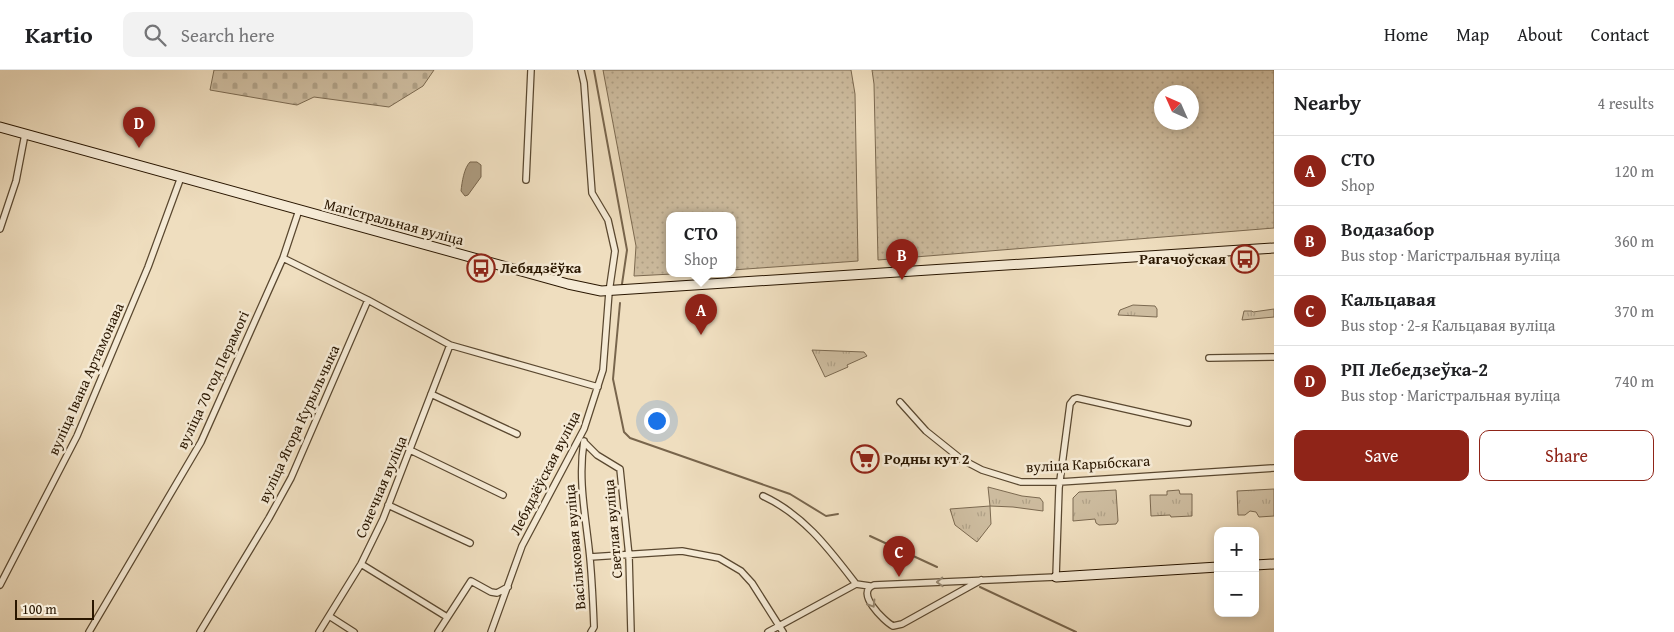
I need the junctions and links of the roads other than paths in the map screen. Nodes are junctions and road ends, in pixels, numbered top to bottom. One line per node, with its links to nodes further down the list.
1 (531, 70): 6 (street)
2 (581, 70): 11 (street, Лебядзёўская вуліца)
3 (0, 127): 4 (main road, Магістральная вуліца)
4 (25, 134): 5 (main road, Магістральная вуліца); 8 (street)
5 (180, 177): 7 (main road, Магістральная вуліца); 41 (street, вуліца Івана Артамонава)
6 (526, 180)
7 (299, 210): 10 (street, вуліца 70 год Перамогі); 11 (main road, Магістральная вуліца)
8 (0, 229)
9 (1274, 248): 11 (main road, Магістральная вуліца)
10 (283, 258): 12 (street); 48 (street, вуліца 70 год Перамогі)
11 (610, 292): 16 (street, Лебядзёўская вуліца)
12 (368, 300): 13 (street); 49 (street, вуліца Ягора Курыльчыка)
13 (450, 345): 16 (street); 17 (street, Сонечная вуліца)
14 (1274, 357): 15 (street)
15 (1209, 358)
16 (598, 387): 20 (street, Лебядзёўская вуліца)
17 (431, 394): 21 (street); 23 (street, Сонечная вуліца)
18 (900, 402): 27 (street, вуліца Карыбскага)
19 (1188, 424): 27 (street)
20 (584, 429): 22 (street, Васільковая вуліца); 24 (street, Лебядзёўская вуліца)
21 (517, 434)
22 (584, 442): 25 (street, Васільковая вуліца); 32 (street, Светлая вуліца)
23 (410, 450): 28 (street); 30 (street, Сонечная вуліца)
24 (571, 454): 25 (street); 43 (street, Лебядзёўская вуліца)
25 (581, 457): 33 (street, Васільковая вуліца)
26 (1274, 468): 27 (street, вуліца Карыбскага)
27 (1060, 482): 38 (street)
28 (503, 495)
29 (763, 496): 40 (street)
30 (388, 505): 31 (street); 34 (street, Сонечная вуліца)
31 (470, 543)
32 (629, 556): 33 (street); 46 (street); 55 (street, Светлая вуліца)
33 (590, 557): 54 (street, Васільковая вуліца)
34 (361, 564): 44 (street, Сонечная вуліца); 45 (street)
35 (1274, 564): 36 (main road)
36 (1259, 565)
37 (1214, 567): 38 (main road)
38 (1056, 577): 39 (street)
39 (981, 580): 42 (street, one-way to 42); 47 (street)
40 (856, 584): 42 (street); 46 (street)
41 (0, 585)
42 (870, 586): 47 (street, one-way to 47)
43 (508, 587): 45 (street); 53 (street, Лебядзёўская вуліца)
44 (329, 616): 50 (street, Сонечная вуліца); 51 (street)
45 (447, 616): 52 (street)
46 (780, 624): 56 (street); 57 (street)
47 (892, 629)
48 (89, 632)
49 (200, 632)
50 (319, 632)
51 (354, 632)
52 (438, 632)
53 (491, 632)
54 (591, 632)
55 (631, 632)
56 (768, 632)
57 (783, 632)

